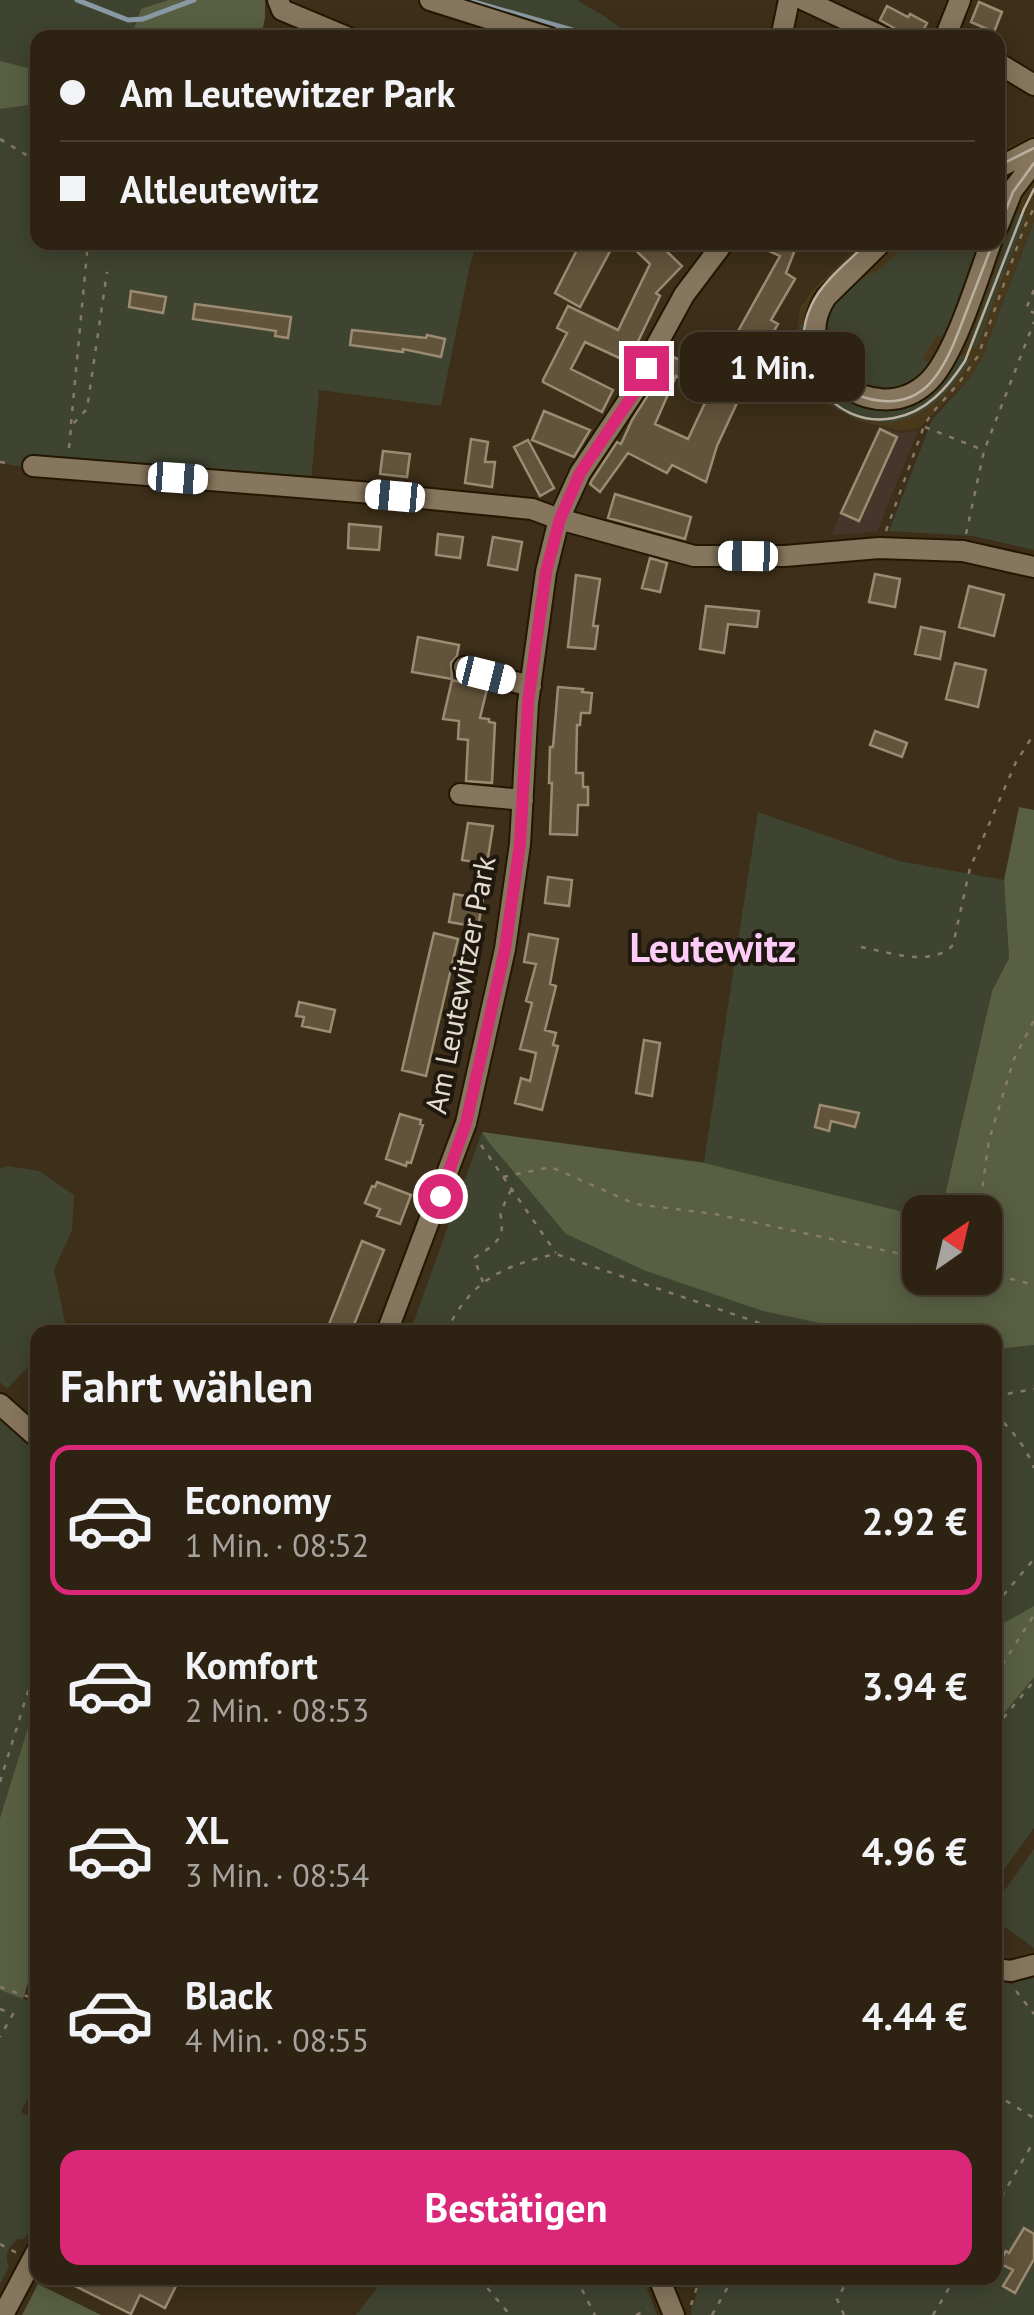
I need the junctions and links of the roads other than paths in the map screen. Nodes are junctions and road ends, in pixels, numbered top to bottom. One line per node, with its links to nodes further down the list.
1 (278, 0): 6 (street)
2 (430, 0): 7 (street)
3 (790, 0): 8 (street)
4 (804, 0): 9 (street)
5 (960, 0): 10 (street)
6 (330, 30)
7 (525, 30)
8 (783, 30)
9 (869, 30)
10 (948, 30)
11 (1005, 67): 12 (street)
12 (1034, 85)
13 (1034, 149): 15 (street)
14 (1034, 162): 16 (street)
15 (1005, 164)
16 (1005, 208)
17 (718, 250): 21 (street, Am Leutewitzer Park)
18 (874, 250): 19 (street)
19 (988, 250)
20 (33, 466): 21 (street)
21 (560, 519): 22 (street); 24 (street, Am Leutewitzer Park)
22 (1034, 567)
23 (464, 667): 24 (street)
24 (530, 686): 26 (street, Am Leutewitzer Park)
25 (460, 794): 26 (street)
26 (523, 800): 27 (street, Am Leutewitzer Park)
27 (390, 1325)
28 (0, 1404): 29 (street)
29 (30, 1431)
30 (1034, 1965): 31 (street)
31 (1003, 1970)
32 (30, 2264): 35 (street)
33 (664, 2285): 34 (street)
34 (682, 2312)
35 (2, 2315)

